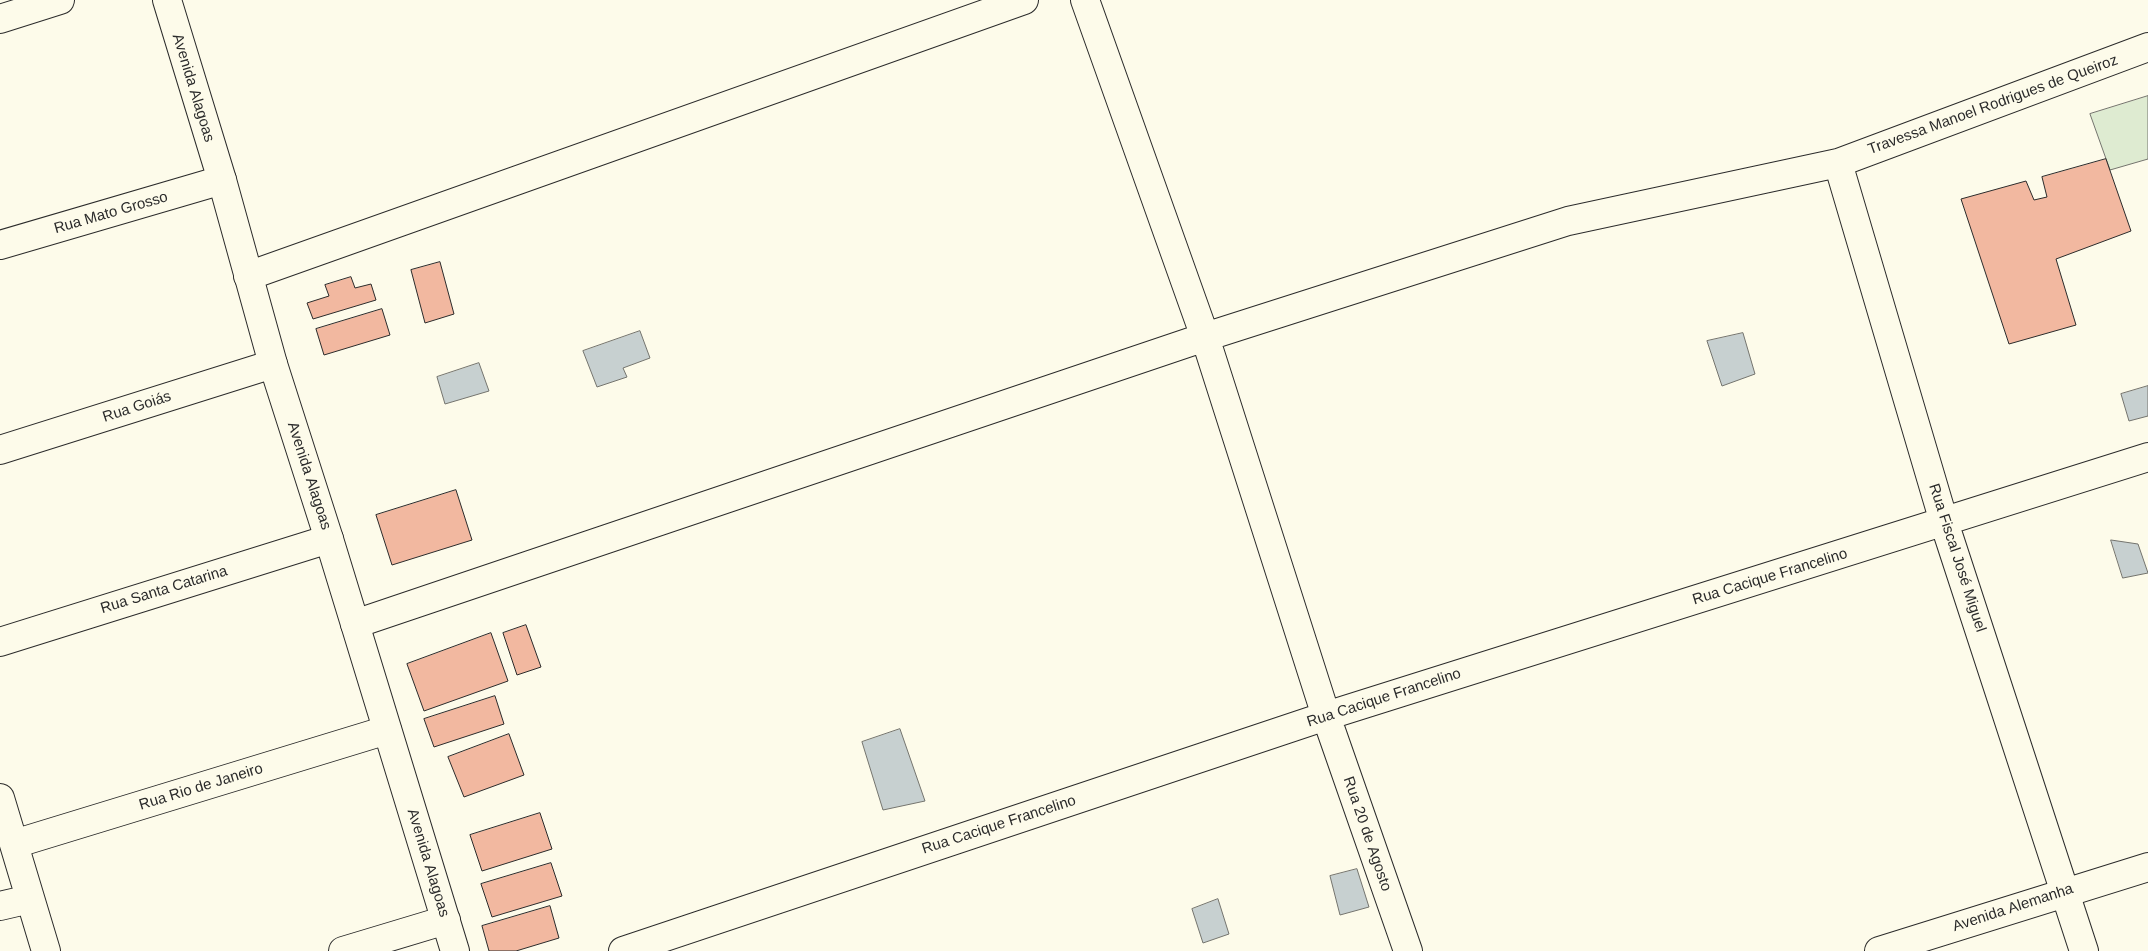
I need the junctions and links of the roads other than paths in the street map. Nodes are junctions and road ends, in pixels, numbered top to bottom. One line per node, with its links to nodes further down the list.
1 (60, 0): 5 (street)
2 (167, 0): 8 (street, Avenida Alagoas)
3 (1024, 0): 10 (street)
4 (1085, 0): 11 (street, Rua 20 de Agosto)
5 (0, 19)
6 (2148, 47): 7 (street, Travessa Manoel Rodrigues de Queiroz)
7 (1838, 163): 11 (street, Travessa Manoel Rodrigues de Queiroz); 15 (street, Rua Fiscal José Miguel)
8 (222, 180): 9 (street, Rua Mato Grosso); 10 (street, Avenida Alagoas)
9 (0, 245)
10 (248, 276): 12 (street, Avenida Alagoas)
11 (1205, 337): 17 (street, Travessa Manoel Rodrigues de Queiroz); 19 (street, Rua 20 de Agosto)
12 (273, 364): 13 (street, Rua Goiás); 16 (street, Avenida Alagoas)
13 (0, 450)
14 (2148, 456): 15 (street, Rua Cacique Francelino)
15 (1944, 522): 19 (street, Rua Cacique Francelino); 24 (street, Rua Fiscal José Miguel)
16 (329, 539): 17 (street, Avenida Alagoas); 18 (street, Rua Santa Catarina)
17 (355, 624): 20 (street, Avenida Alagoas)
18 (0, 642)
19 (1326, 716): 31 (street, Rua Cacique Francelino); 32 (street, Rua 20 de Agosto)
20 (387, 730): 22 (street, Rua Rio de Janeiro); 27 (street, Avenida Alagoas)
21 (0, 798): 22 (street)
22 (14, 844): 25 (street)
23 (2148, 867): 24 (street, Avenida Alemanha)
24 (2065, 892): 33 (street, Avenida Alemanha); 34 (street, Rua Fiscal José Miguel)
25 (30, 899): 26 (street); 28 (street)
26 (0, 906)
27 (446, 920): 29 (street); 30 (street, Avenida Alagoas)
28 (46, 951)
29 (343, 951)
30 (455, 951)
31 (623, 951)
32 (1408, 951)
33 (1879, 951)
34 (2084, 951)

